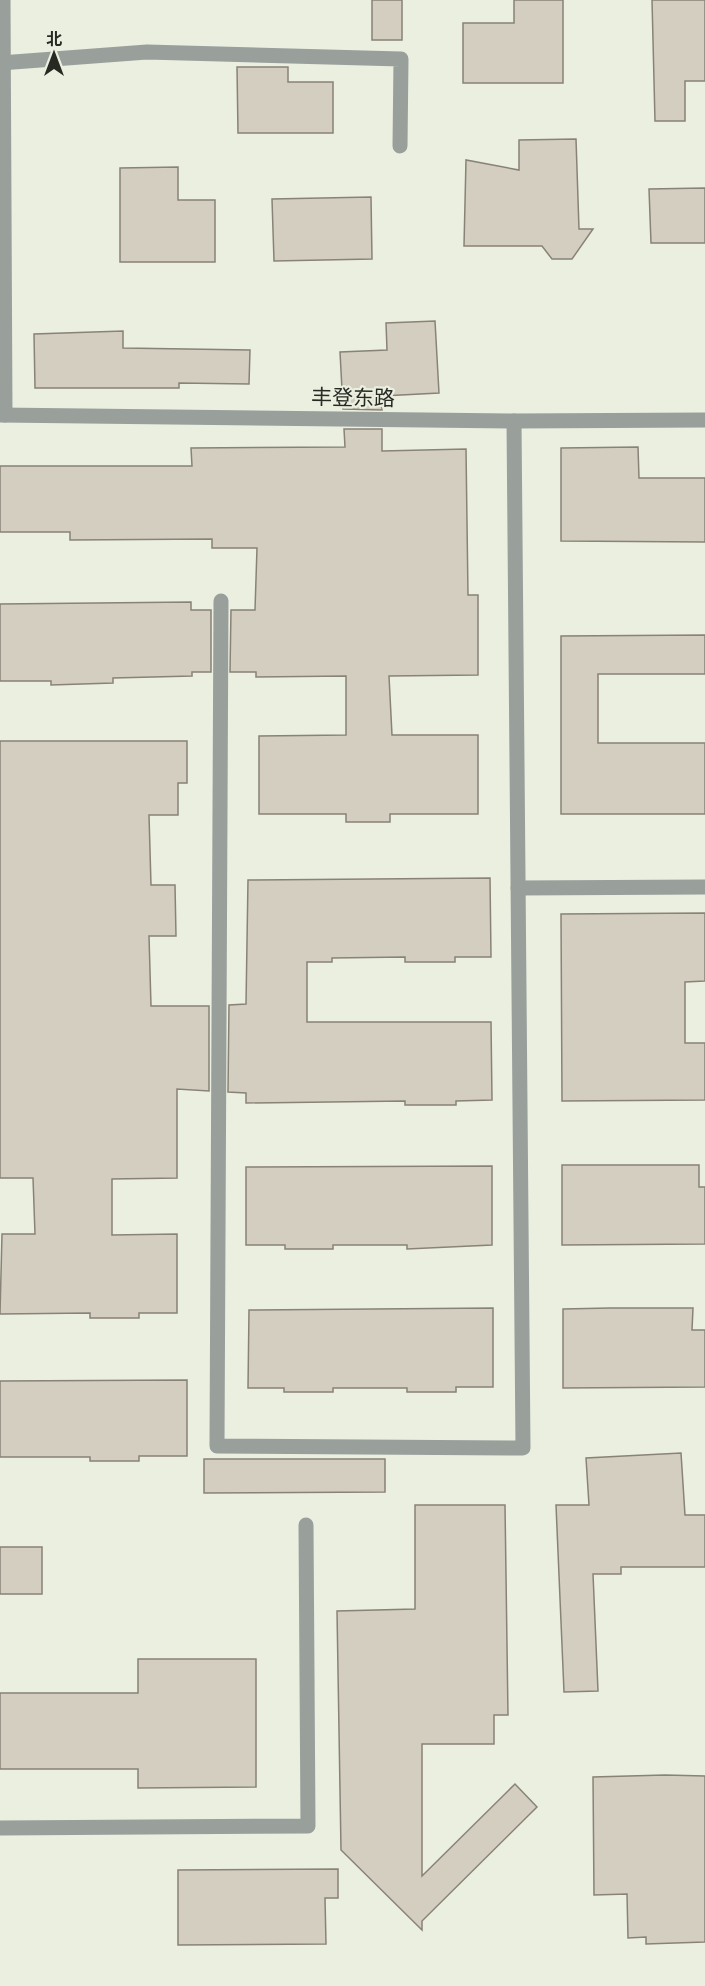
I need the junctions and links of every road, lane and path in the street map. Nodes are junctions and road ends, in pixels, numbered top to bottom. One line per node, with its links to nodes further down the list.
1 (3, 0): 2 (street)
2 (1, 63): 3 (street); 4 (street)
3 (400, 146)
4 (2, 415): 6 (street, 丰登东路)
5 (705, 420): 6 (street, 丰登东路)
6 (514, 421): 9 (street)
7 (222, 601): 9 (street)
8 (705, 887): 9 (street)
9 (518, 888)
10 (306, 1525): 11 (street)
11 (0, 1828)

